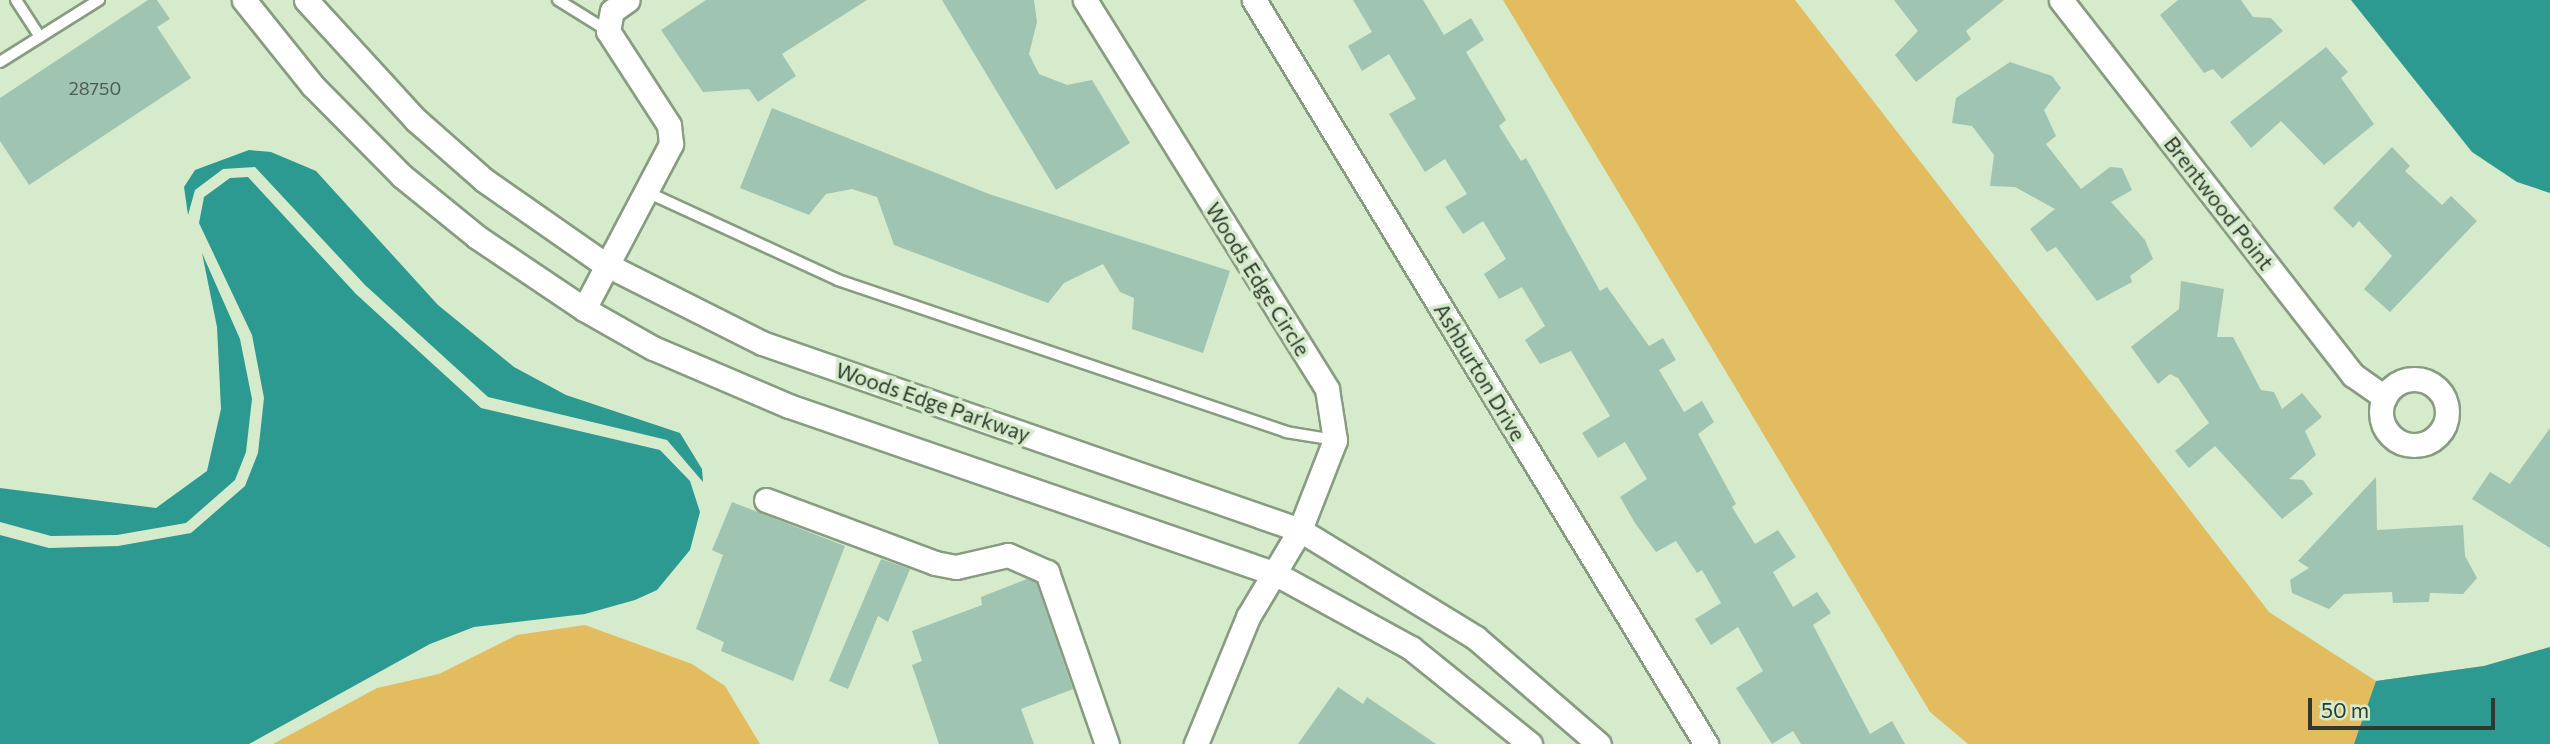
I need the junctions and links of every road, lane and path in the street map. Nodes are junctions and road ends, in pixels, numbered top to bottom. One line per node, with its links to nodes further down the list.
1 (16, 0): 12 (lane)
2 (99, 0): 12 (lane)
3 (244, 0): 16 (street)
4 (306, 0): 10 (street, Woods Edge Parkway)
5 (558, 0): 11 (lane)
6 (628, 0): 11 (street)
7 (1085, 0): 18 (street, Woods Edge Circle)
8 (1254, 0): 26 (street, Ashburton Drive)
9 (2061, 0): 17 (street, Brentwood Point)
10 (324, 9): 15 (street, Woods Edge Parkway)
11 (608, 31): 14 (street)
12 (40, 37): 13 (lane)
13 (0, 62)
14 (649, 193): 15 (street); 18 (lane)
15 (603, 263): 16 (street); 20 (street, Woods Edge Parkway)
16 (584, 309): 21 (street)
17 (2385, 397)
18 (1335, 440): 20 (street)
19 (766, 500): 22 (street)
20 (1300, 530): 21 (street); 25 (street, Woods Edge Parkway)
21 (1276, 574): 23 (street); 24 (street)
22 (1107, 744)
23 (1196, 744)
24 (1531, 744)
25 (1599, 744)
26 (1706, 744)

